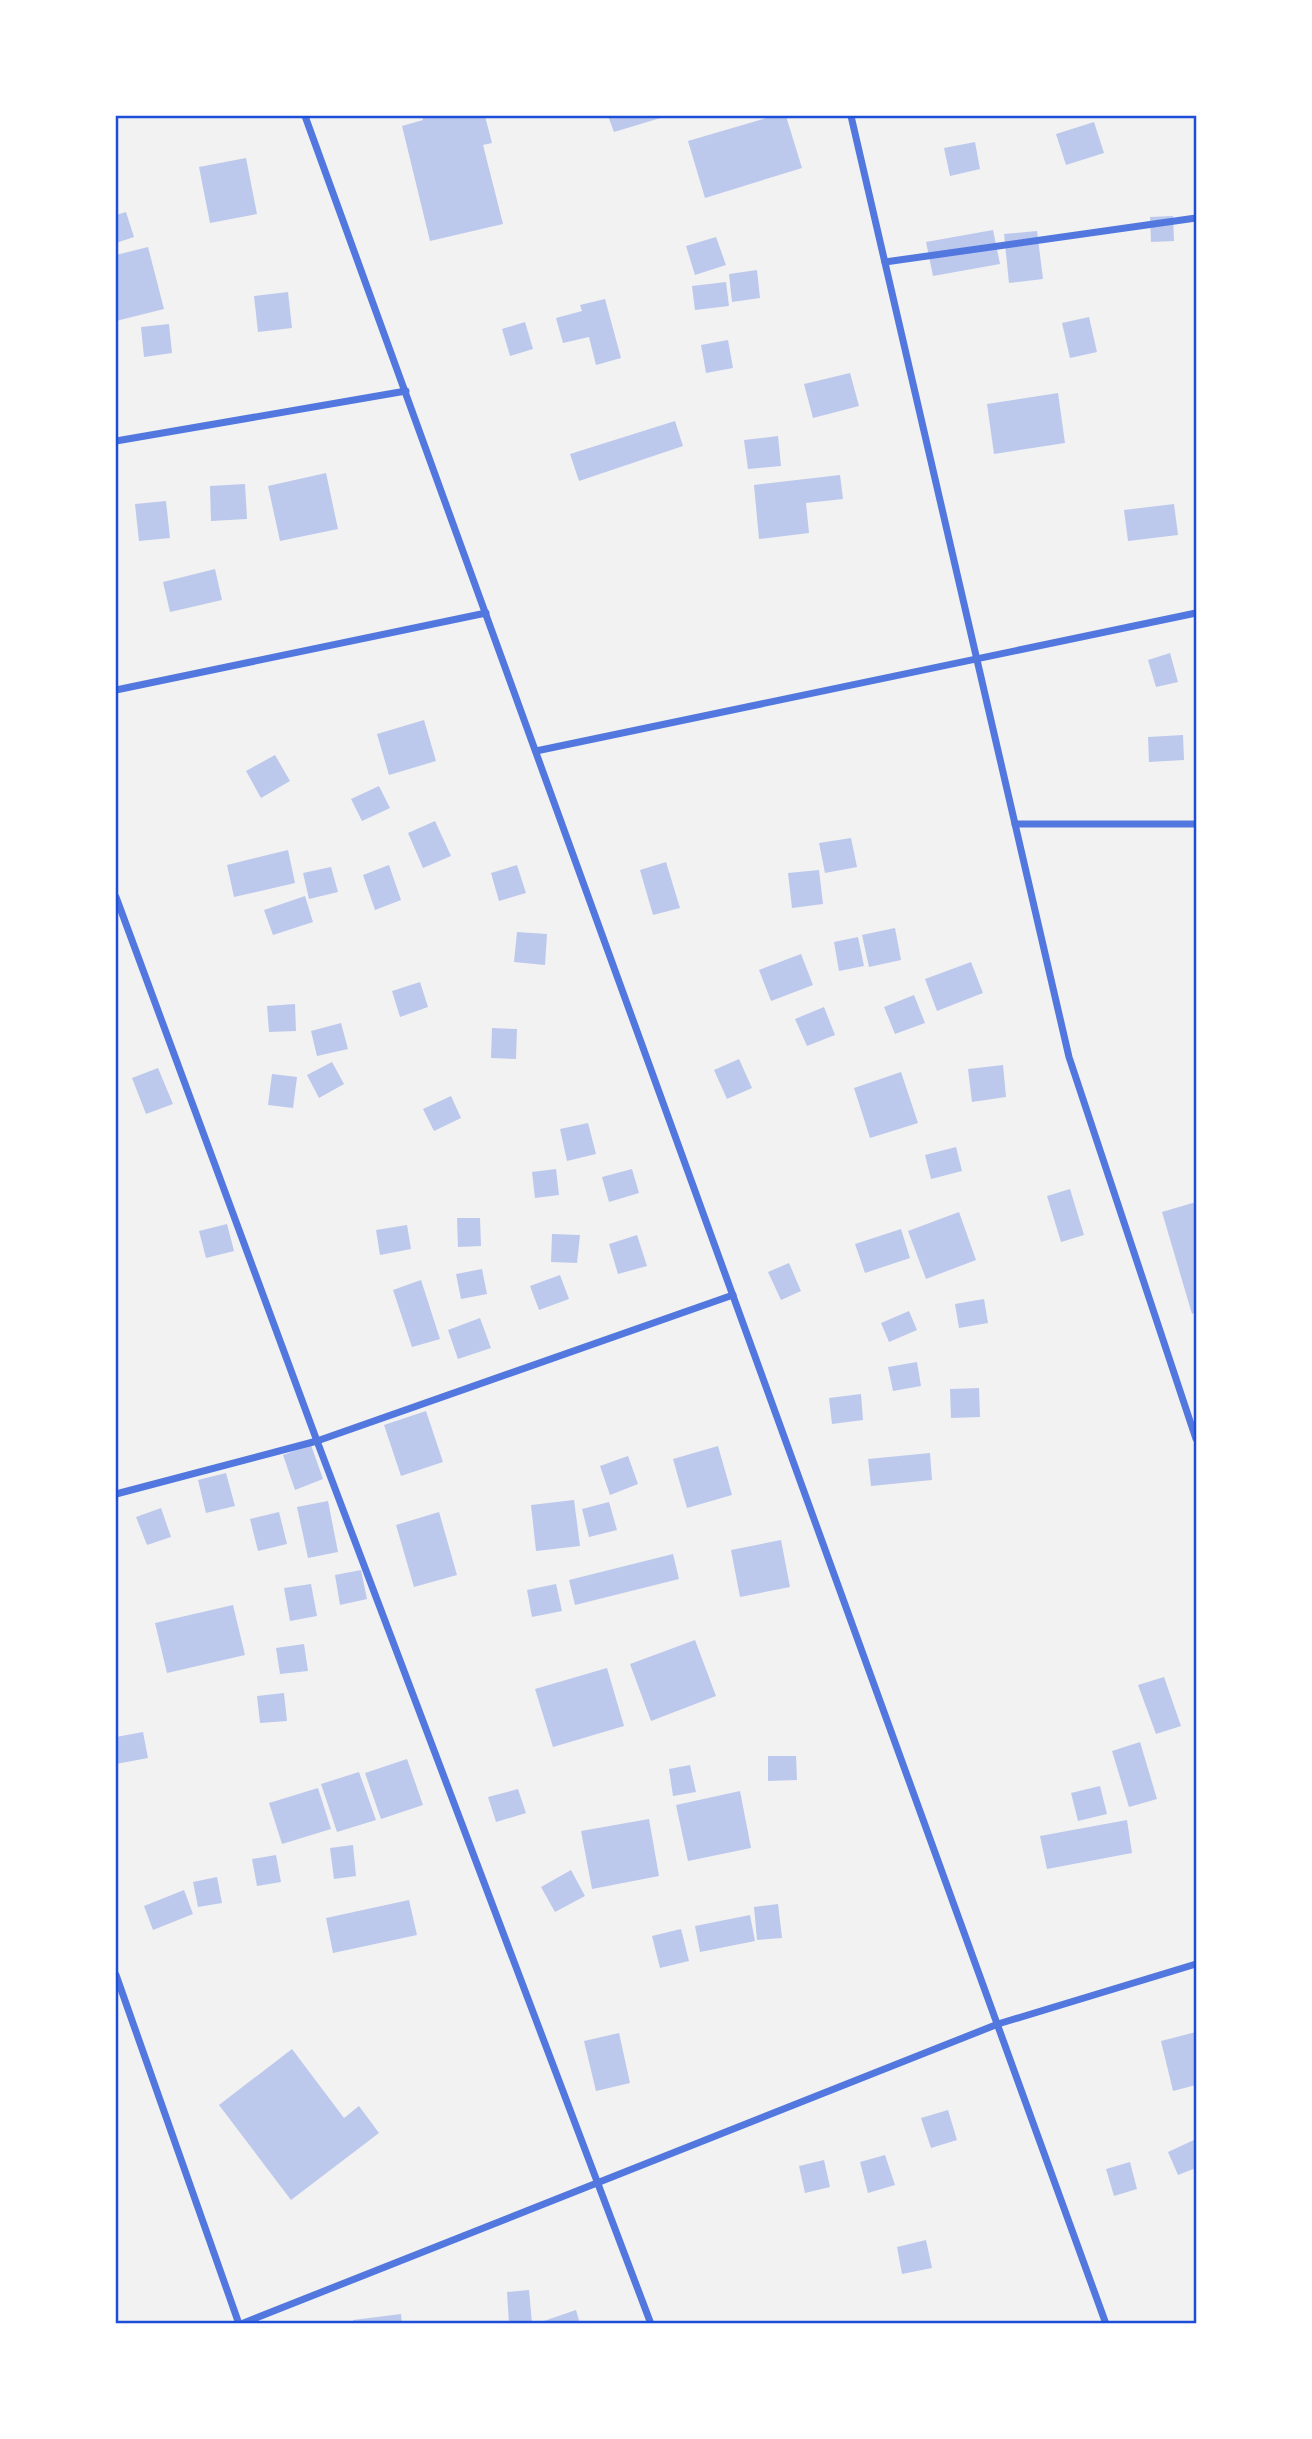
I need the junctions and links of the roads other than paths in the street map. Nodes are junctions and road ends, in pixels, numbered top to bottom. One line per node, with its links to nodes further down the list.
1 (305, 116): 5 (street)
2 (851, 116): 4 (street)
3 (1196, 218): 4 (street)
4 (885, 262): 9 (street)
5 (406, 391): 6 (street); 7 (street)
6 (116, 441)
7 (486, 613): 10 (street); 11 (street)
8 (1196, 613): 9 (street)
9 (976, 659): 11 (street); 12 (street)
10 (116, 690)
11 (536, 751): 15 (street)
12 (1015, 824): 13 (street); 16 (street)
13 (1196, 824)
14 (116, 897): 17 (street)
15 (733, 1295): 17 (street); 21 (street)
16 (1196, 1439)
17 (317, 1441): 18 (street); 22 (street)
18 (116, 1494)
19 (1196, 1964): 21 (street)
20 (116, 1975): 23 (street)
21 (998, 2024): 22 (street); 25 (street)
22 (598, 2183): 23 (street); 24 (street)
23 (240, 2323)
24 (651, 2323)
25 (1106, 2323)

